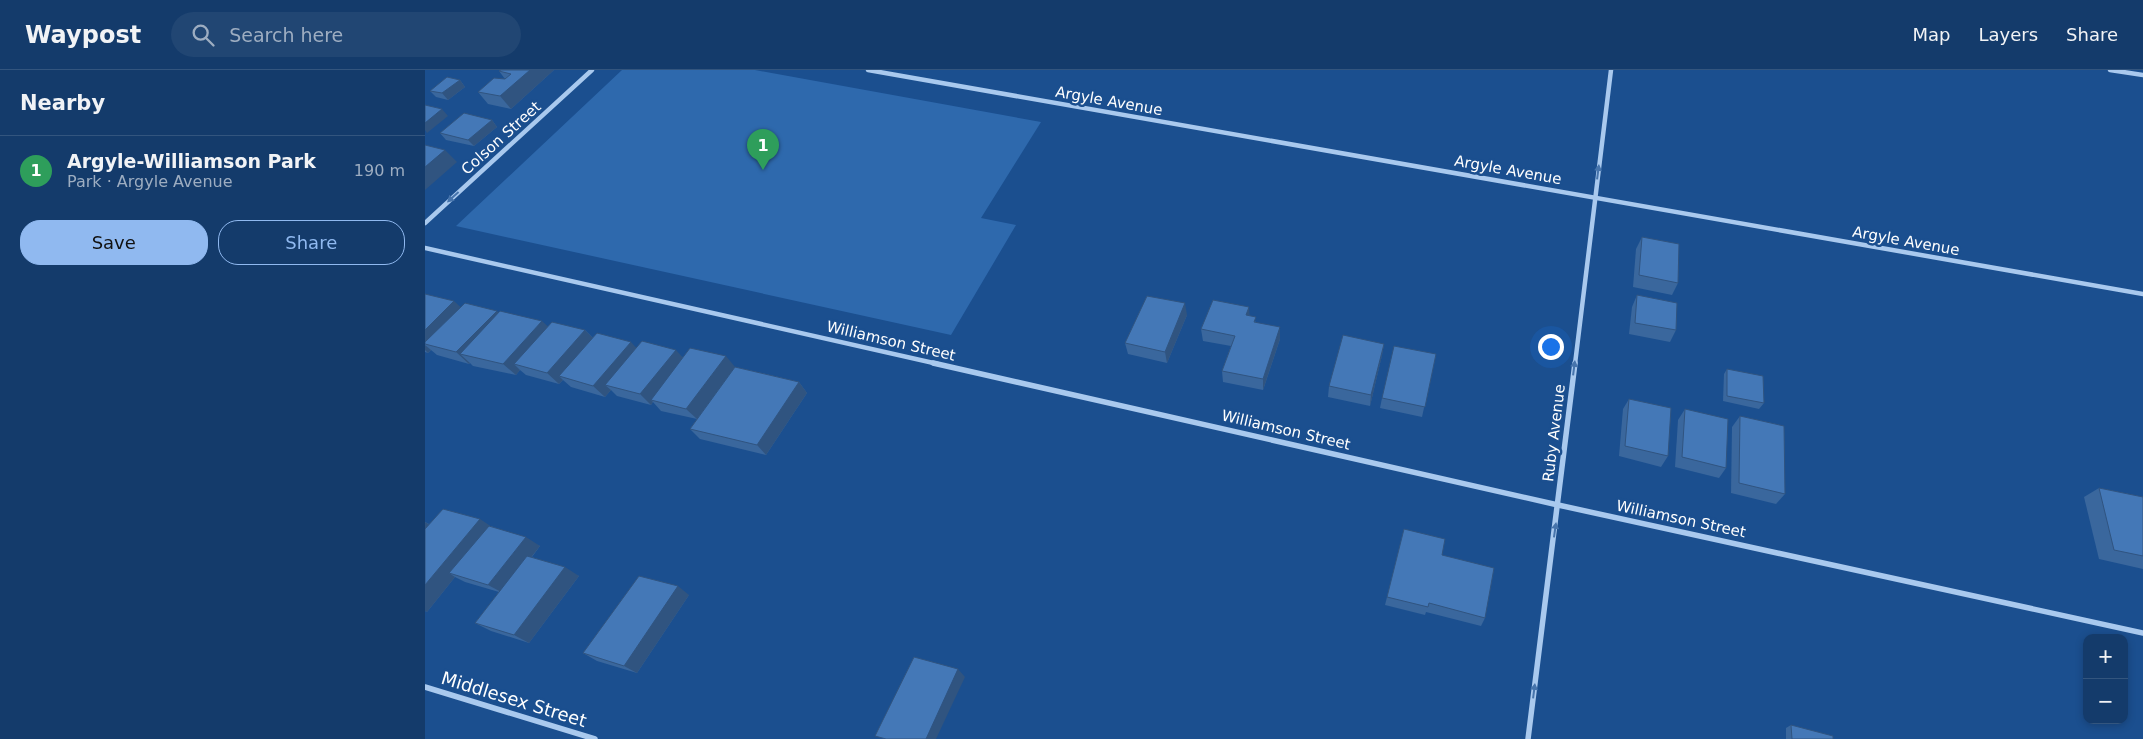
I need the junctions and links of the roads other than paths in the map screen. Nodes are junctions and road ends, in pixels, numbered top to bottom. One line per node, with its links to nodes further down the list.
1 (592, 70): 7 (street, Colson Street, one-way to 7)
2 (868, 70): 6 (street, Argyle Avenue)
3 (1611, 70): 6 (street, Ruby Avenue, one-way to 3)
4 (2110, 70): 5 (street)
5 (2143, 75)
6 (1595, 197): 9 (street, Argyle Avenue); 10 (street, Ruby Avenue, one-way to 6)
7 (425, 223)
8 (425, 248): 10 (street, Williamson Street)
9 (2143, 294)
10 (1558, 504): 11 (street, Williamson Street); 14 (street, Ruby Avenue, one-way to 10)
11 (2143, 633)
12 (425, 687): 13 (street, Middlesex Street)
13 (595, 739)
14 (1528, 739)

